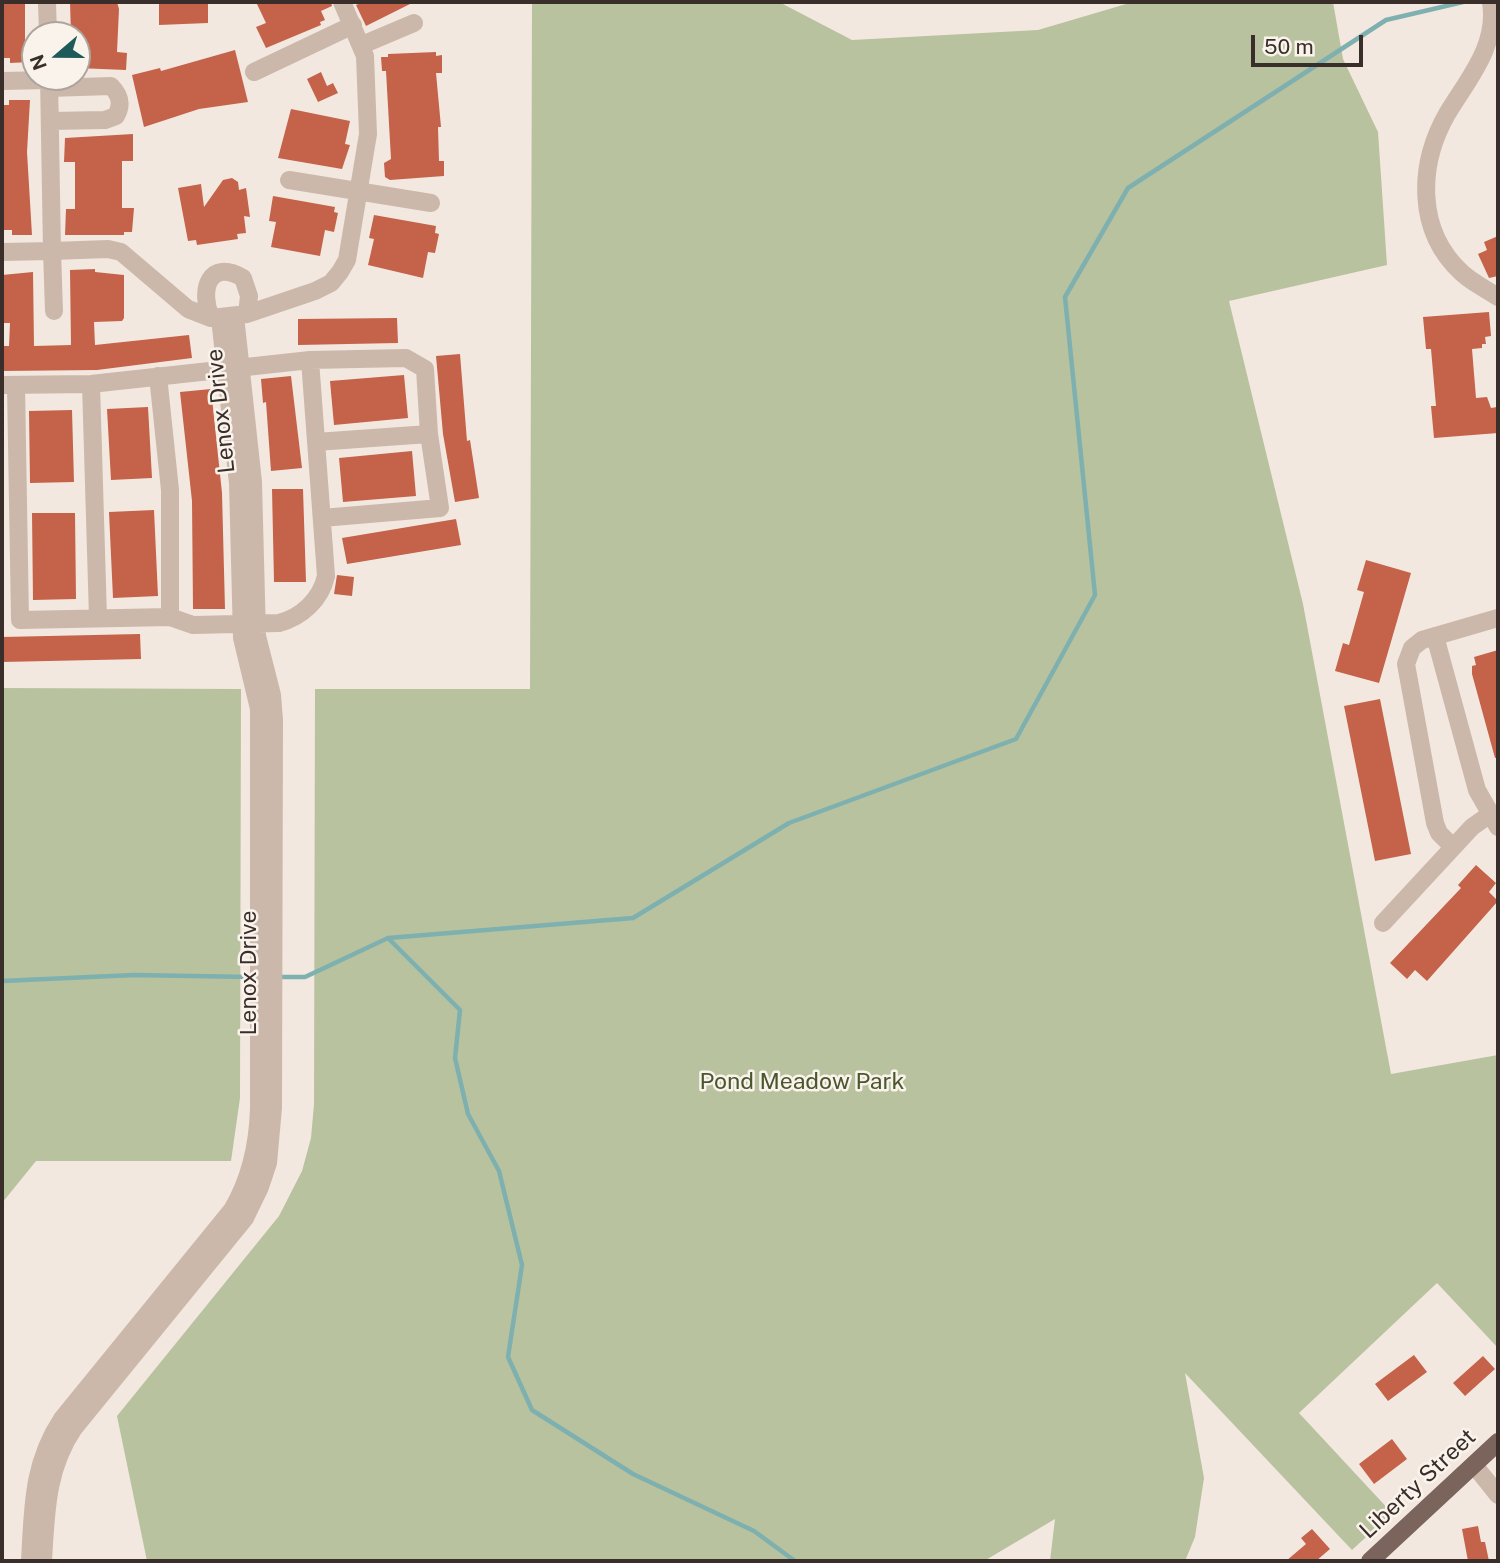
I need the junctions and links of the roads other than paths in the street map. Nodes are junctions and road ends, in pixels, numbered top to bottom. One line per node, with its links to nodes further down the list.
1 (47, 2): 4 (street)
2 (342, 2): 6 (street)
3 (1491, 2): 19 (street)
4 (48, 21)
5 (414, 23): 7 (street)
6 (353, 25): 7 (street); 8 (street)
7 (362, 45): 15 (street)
8 (254, 72)
9 (2, 81): 10 (street)
10 (21, 81)
11 (91, 85): 13 (street)
12 (49, 91): 13 (street)
13 (50, 121): 17 (street)
14 (289, 180): 15 (street)
15 (359, 192): 16 (street); 21 (street)
16 (430, 203)
17 (52, 251): 18 (street); 20 (street); 21 (street)
18 (2, 253)
19 (1498, 297)
20 (54, 311)
21 (228, 316): 23 (street, Lenox Drive)
22 (310, 360): 23 (street); 27 (street); 28 (street)
23 (233, 368): 24 (street); 33 (street, Lenox Drive)
24 (158, 376): 25 (street); 30 (street)
25 (91, 384): 26 (street); 31 (street)
26 (9, 385): 31 (street)
27 (429, 434): 28 (street); 29 (street)
28 (316, 442): 29 (street)
29 (322, 518): 33 (street)
30 (170, 617): 31 (street); 33 (street)
31 (98, 618)
32 (1498, 618): 34 (street)
33 (249, 624): 38 (street, Lenox Drive)
34 (1435, 636): 35 (street); 36 (street)
35 (1493, 821): 36 (street)
36 (1453, 848): 37 (street)
37 (1383, 923)
38 (86, 1402): 42 (street, Lenox Drive); 43 (street, Lenox Drive)
39 (1496, 1449): 40 (main road, Liberty Street)
40 (1474, 1465): 41 (street); 44 (main road, Liberty Street)
41 (1498, 1495)
42 (30, 1561)
43 (43, 1561)
44 (1370, 1561)

